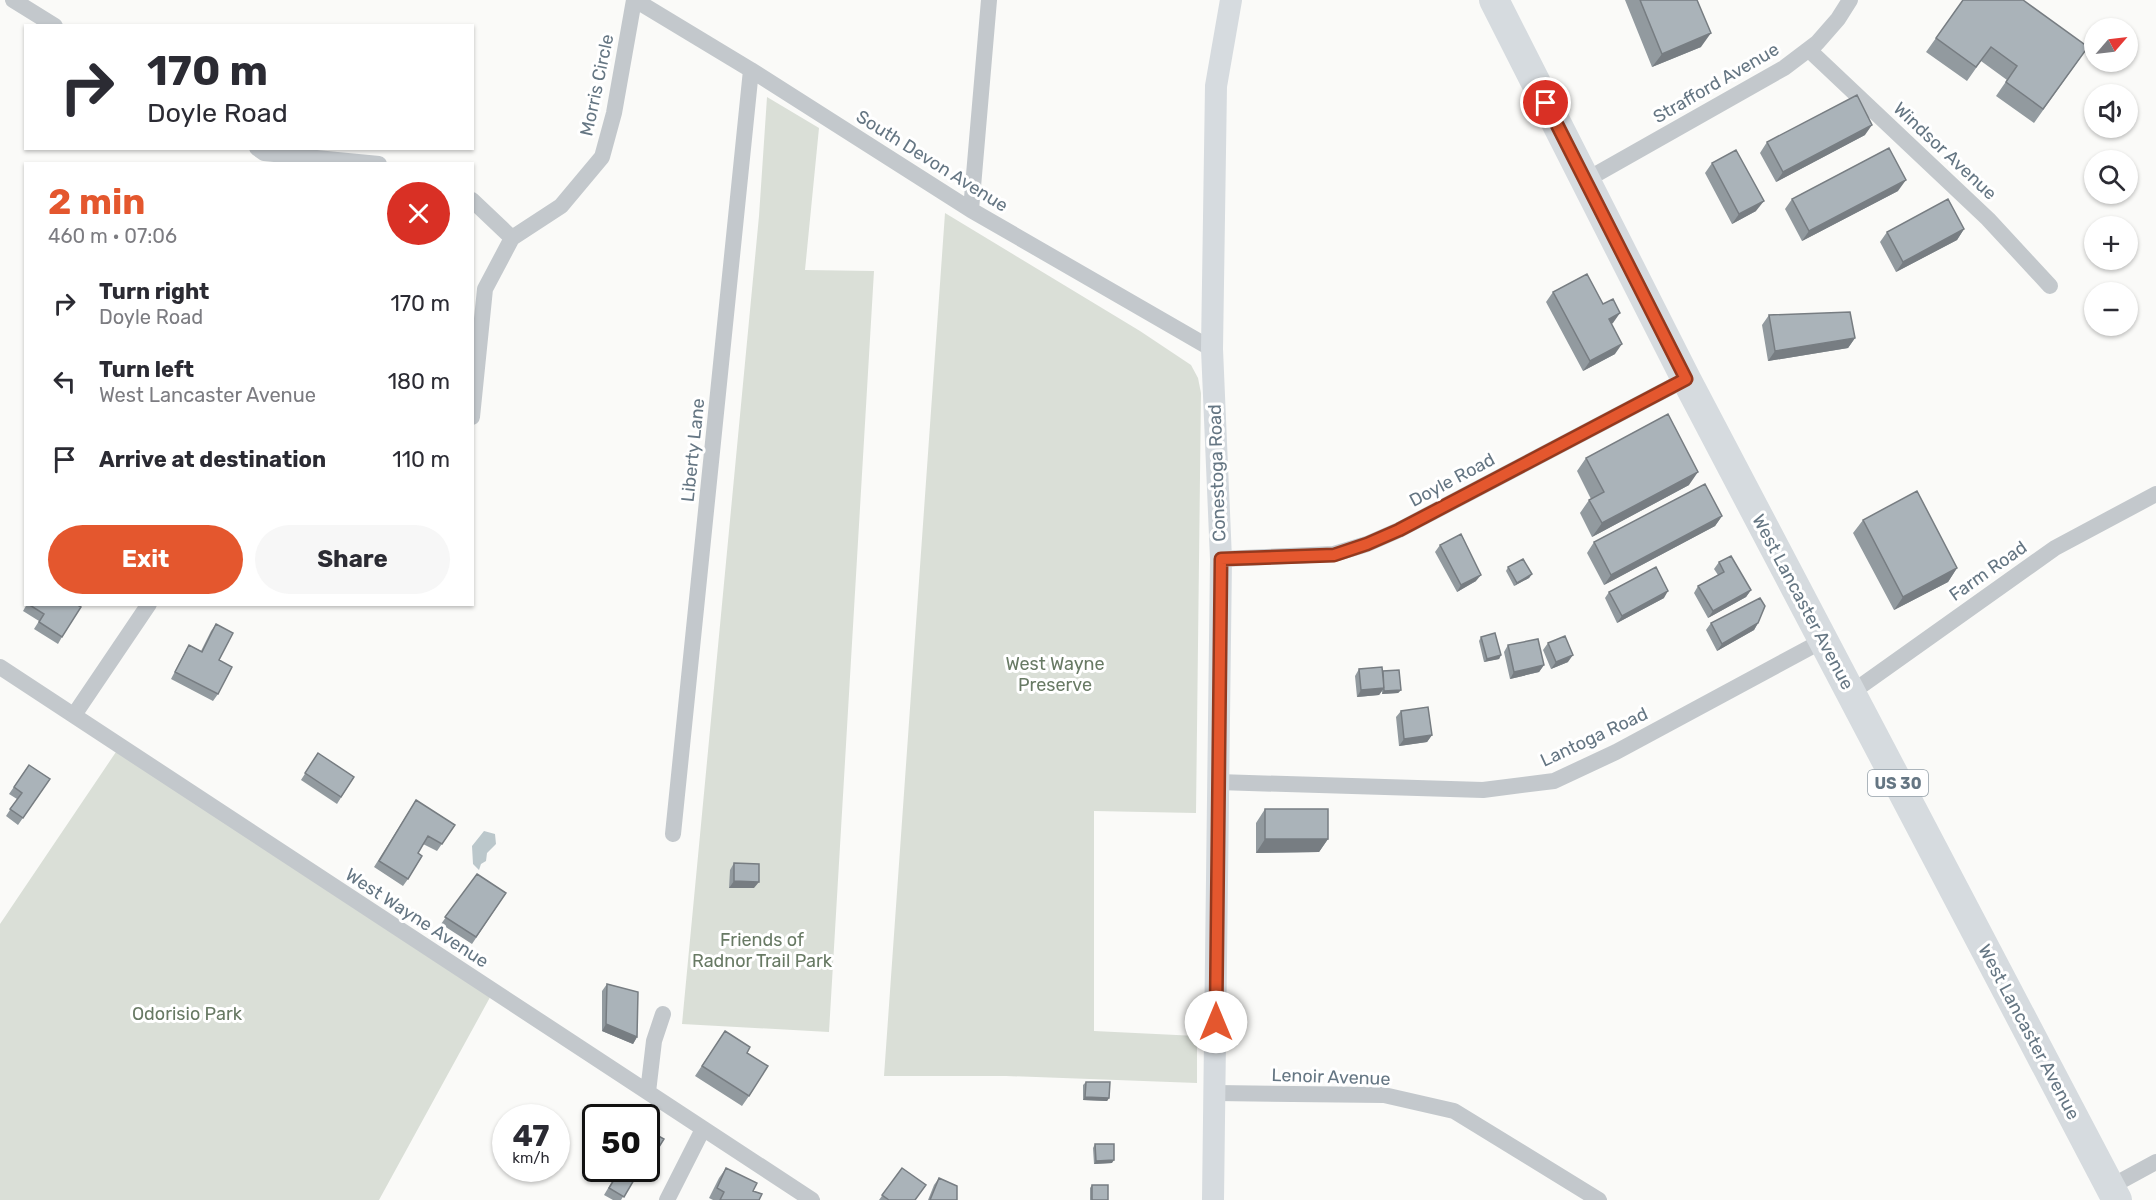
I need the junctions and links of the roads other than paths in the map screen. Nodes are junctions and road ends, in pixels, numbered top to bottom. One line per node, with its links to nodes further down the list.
1 (13, 0): 7 (street)
2 (635, 0): 9 (street, South Devon Avenue); 15 (street, Morris Circle)
3 (989, 0): 14 (street)
4 (1231, 0): 17 (main road, Conestoga Road)
5 (1494, 0): 12 (highway, West Lancaster Avenue / US 30)
6 (1850, 0): 8 (street, Strafford Avenue)
7 (52, 24)
8 (1809, 50): 12 (street, Strafford Avenue); 16 (street, Windsor Avenue)
9 (751, 70): 14 (street, South Devon Avenue); 28 (street, Liberty Lane)
10 (261, 155): 11 (street)
11 (353, 162)
12 (1586, 180): 18 (highway, West Lancaster Avenue / US 30)
13 (474, 202): 15 (street)
14 (971, 210): 17 (street, South Devon Avenue)
15 (512, 238): 19 (street, Morris Circle)
16 (2050, 286)
17 (1212, 349): 21 (main road, Conestoga Road)
18 (1686, 379): 21 (street, Doyle Road); 23 (highway, West Lancaster Avenue / US 30)
19 (474, 397)
20 (2156, 494): 25 (street, Farm Road)
21 (1221, 559): 27 (main road, Conestoga Road)
22 (148, 606): 26 (street)
23 (1822, 641): 25 (highway, West Lancaster Avenue / US 30); 27 (street, Lantoga Road)
24 (0, 667): 26 (street, West Wayne Avenue)
25 (1851, 693): 34 (highway, West Lancaster Avenue / US 30)
26 (74, 715): 30 (street, West Wayne Avenue)
27 (1218, 782): 31 (main road, Conestoga Road)
28 (673, 834)
29 (663, 1014): 30 (street)
30 (648, 1092): 32 (street, West Wayne Avenue)
31 (1216, 1093): 37 (main road, Conestoga Road); 38 (street, Lenoir Avenue)
32 (702, 1129): 35 (street); 36 (street, West Wayne Avenue)
33 (2156, 1162): 34 (street)
34 (2109, 1196)
35 (667, 1200)
36 (812, 1200)
37 (1214, 1200)
38 (1599, 1200)

